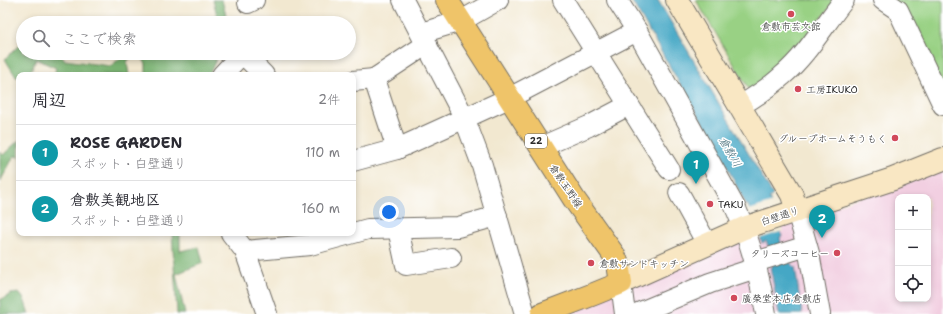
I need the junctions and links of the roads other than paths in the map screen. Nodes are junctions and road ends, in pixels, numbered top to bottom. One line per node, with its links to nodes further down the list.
1 (403, 0): 11 (street)
2 (447, 0): 9 (main road, 倉敷玉野線 / 22)
3 (498, 0): 9 (street)
4 (563, 0): 12 (street)
5 (617, 0): 10 (street)
6 (677, 0): 22 (street)
7 (844, 0): 22 (street)
8 (883, 0): 20 (street)
9 (461, 21): 11 (street); 19 (main road, 倉敷玉野線 / 22)
10 (637, 31): 12 (street); 32 (street)
11 (424, 39): 17 (street); 23 (street)
12 (595, 52): 19 (street); 21 (street)
13 (236, 60): 15 (street)
14 (249, 60): 16 (street)
15 (225, 72)
16 (261, 72)
17 (374, 79): 18 (street); 25 (street)
18 (356, 81)
19 (509, 98): 23 (street); 24 (main road, 倉敷玉野線 / 22)
20 (943, 104)
21 (628, 105): 24 (street); 28 (street)
22 (740, 106): 30 (street)
23 (464, 117): 25 (street); 31 (street)
24 (541, 147): 42 (main road, 倉敷玉野線 / 22)
25 (397, 149): 27 (street)
26 (943, 159): 30 (street, 白壁通り)
27 (356, 160)
28 (669, 169)
29 (679, 193): 37 (street)
30 (787, 214): 32 (street, 白壁通り); 38 (street)
31 (497, 216): 33 (street); 44 (street)
32 (749, 226): 37 (street, 白壁通り); 41 (street)
33 (398, 228): 34 (street); 40 (street)
34 (356, 232)
35 (233, 236): 39 (street)
36 (342, 236): 39 (street)
37 (707, 244): 42 (street, 白壁通り)
38 (807, 246): 41 (street); 49 (street)
39 (245, 251): 43 (street)
40 (451, 258)
41 (767, 260): 47 (street); 48 (street)
42 (621, 283): 45 (main road); 46 (street)
43 (267, 314)
44 (525, 314)
45 (542, 314)
46 (625, 314)
47 (636, 314)
48 (766, 314)
49 (820, 314)

